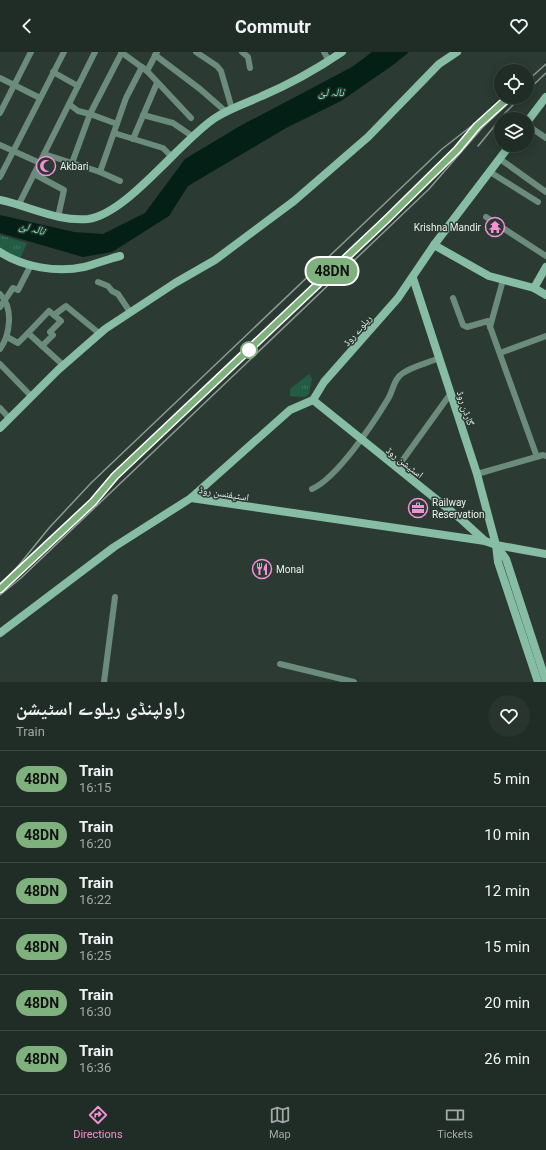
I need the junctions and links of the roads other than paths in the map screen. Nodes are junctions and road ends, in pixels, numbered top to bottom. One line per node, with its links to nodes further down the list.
1 (31, 52): 17 (street)
2 (64, 52): 14 (street)
3 (96, 52): 18 (street)
4 (121, 52): 13 (street); 24 (street)
5 (196, 52): 22 (street)
6 (242, 52): 12 (street)
7 (324, 52): 11 (street)
8 (342, 52): 11 (street)
9 (458, 52): 68 (street)
10 (156, 54): 13 (street); 22 (street)
11 (329, 61): 22 (street)
12 (250, 68)
13 (145, 69): 16 (street); 28 (street)
14 (53, 72): 18 (street); 20 (street)
15 (0, 78): 17 (street)
16 (157, 83): 25 (street); 27 (street)
17 (14, 85): 20 (street); 23 (street)
18 (78, 86): 21 (street)
19 (546, 97): 26 (street)
20 (40, 98): 35 (street)
21 (69, 104): 24 (street); 37 (street)
22 (228, 110): 31 (street)
23 (0, 113)
24 (90, 114): 28 (street); 41 (street)
25 (143, 114): 31 (street); 33 (street)
26 (534, 114)
27 (191, 118)
28 (117, 124): 30 (street)
29 (534, 129): 32 (street)
30 (114, 133): 33 (street); 42 (street)
31 (192, 136): 38 (street)
32 (546, 138)
33 (132, 139): 38 (street)
34 (0, 145): 35 (street)
35 (13, 152): 40 (street); 45 (street)
36 (505, 152): 39 (street, ریلوے روڈ)
37 (44, 154): 40 (street); 41 (street)
38 (171, 156): 51 (street)
39 (500, 159): 43 (street, ریلوے روڈ); 47 (street)
40 (40, 163): 44 (street)
41 (72, 163): 42 (street)
42 (100, 172): 46 (street)
43 (490, 172): 49 (street); 53 (street, ریلوے روڈ)
44 (34, 174): 50 (street); 51 (street)
45 (0, 177)
46 (120, 181)
47 (546, 192)
48 (0, 200): 50 (street)
49 (538, 202)
50 (19, 204): 51 (street)
51 (58, 217)
52 (486, 217): 56 (street)
53 (434, 245): 59 (street, ریلوے روڈ); 60 (street)
54 (0, 252): 57 (street)
55 (120, 256): 57 (street)
56 (546, 256)
57 (31, 265): 66 (street)
58 (546, 267): 62 (street)
59 (413, 278): 78 (street, گارڈن روڈ); 83 (street, ریلوے روڈ)
60 (503, 280): 62 (street); 70 (street)
61 (98, 282): 68 (street)
62 (534, 288): 64 (street)
63 (0, 294): 66 (street)
64 (546, 295)
65 (453, 298): 70 (street)
66 (5, 301): 67 (street); 74 (street)
67 (0, 307)
68 (130, 312): 72 (street)
69 (54, 315): 71 (street); 72 (street); 75 (street)
70 (490, 327): 77 (street)
71 (28, 333): 74 (street); 75 (street)
72 (100, 334): 80 (street)
73 (546, 336): 77 (street)
74 (7, 337): 76 (street)
75 (42, 346): 80 (street)
76 (0, 349)
77 (500, 353): 89 (street)
78 (439, 358): 81 (street, گارڈن روڈ); 87 (street)
79 (0, 364): 82 (street)
80 (63, 365): 82 (street)
81 (451, 393): 90 (street); 91 (street, گارڈن روڈ)
82 (31, 396): 85 (street)
83 (313, 400): 87 (street, اسٹیشن روڈ); 93 (street)
84 (0, 408): 85 (street)
85 (9, 418): 86 (street)
86 (0, 428)
87 (360, 439): 90 (street, اسٹیشن روڈ); 92 (street)
88 (546, 456): 89 (street)
89 (537, 457): 91 (street)
90 (397, 468): 94 (street, اسٹیشن روڈ)
91 (477, 474): 95 (street, گارڈن روڈ)
92 (312, 489)
93 (191, 498): 94 (street, اسٹیفنسن روڈ); 98 (street, اسٹیفنسن روڈ)
94 (485, 541): 95 (street)
95 (496, 545): 96 (street); 100 (street); 103 (street)
96 (546, 554)
97 (115, 597): 101 (street)
98 (0, 633)
99 (280, 664): 102 (street)
100 (546, 681)
101 (104, 682)
102 (354, 682)
103 (538, 682)

